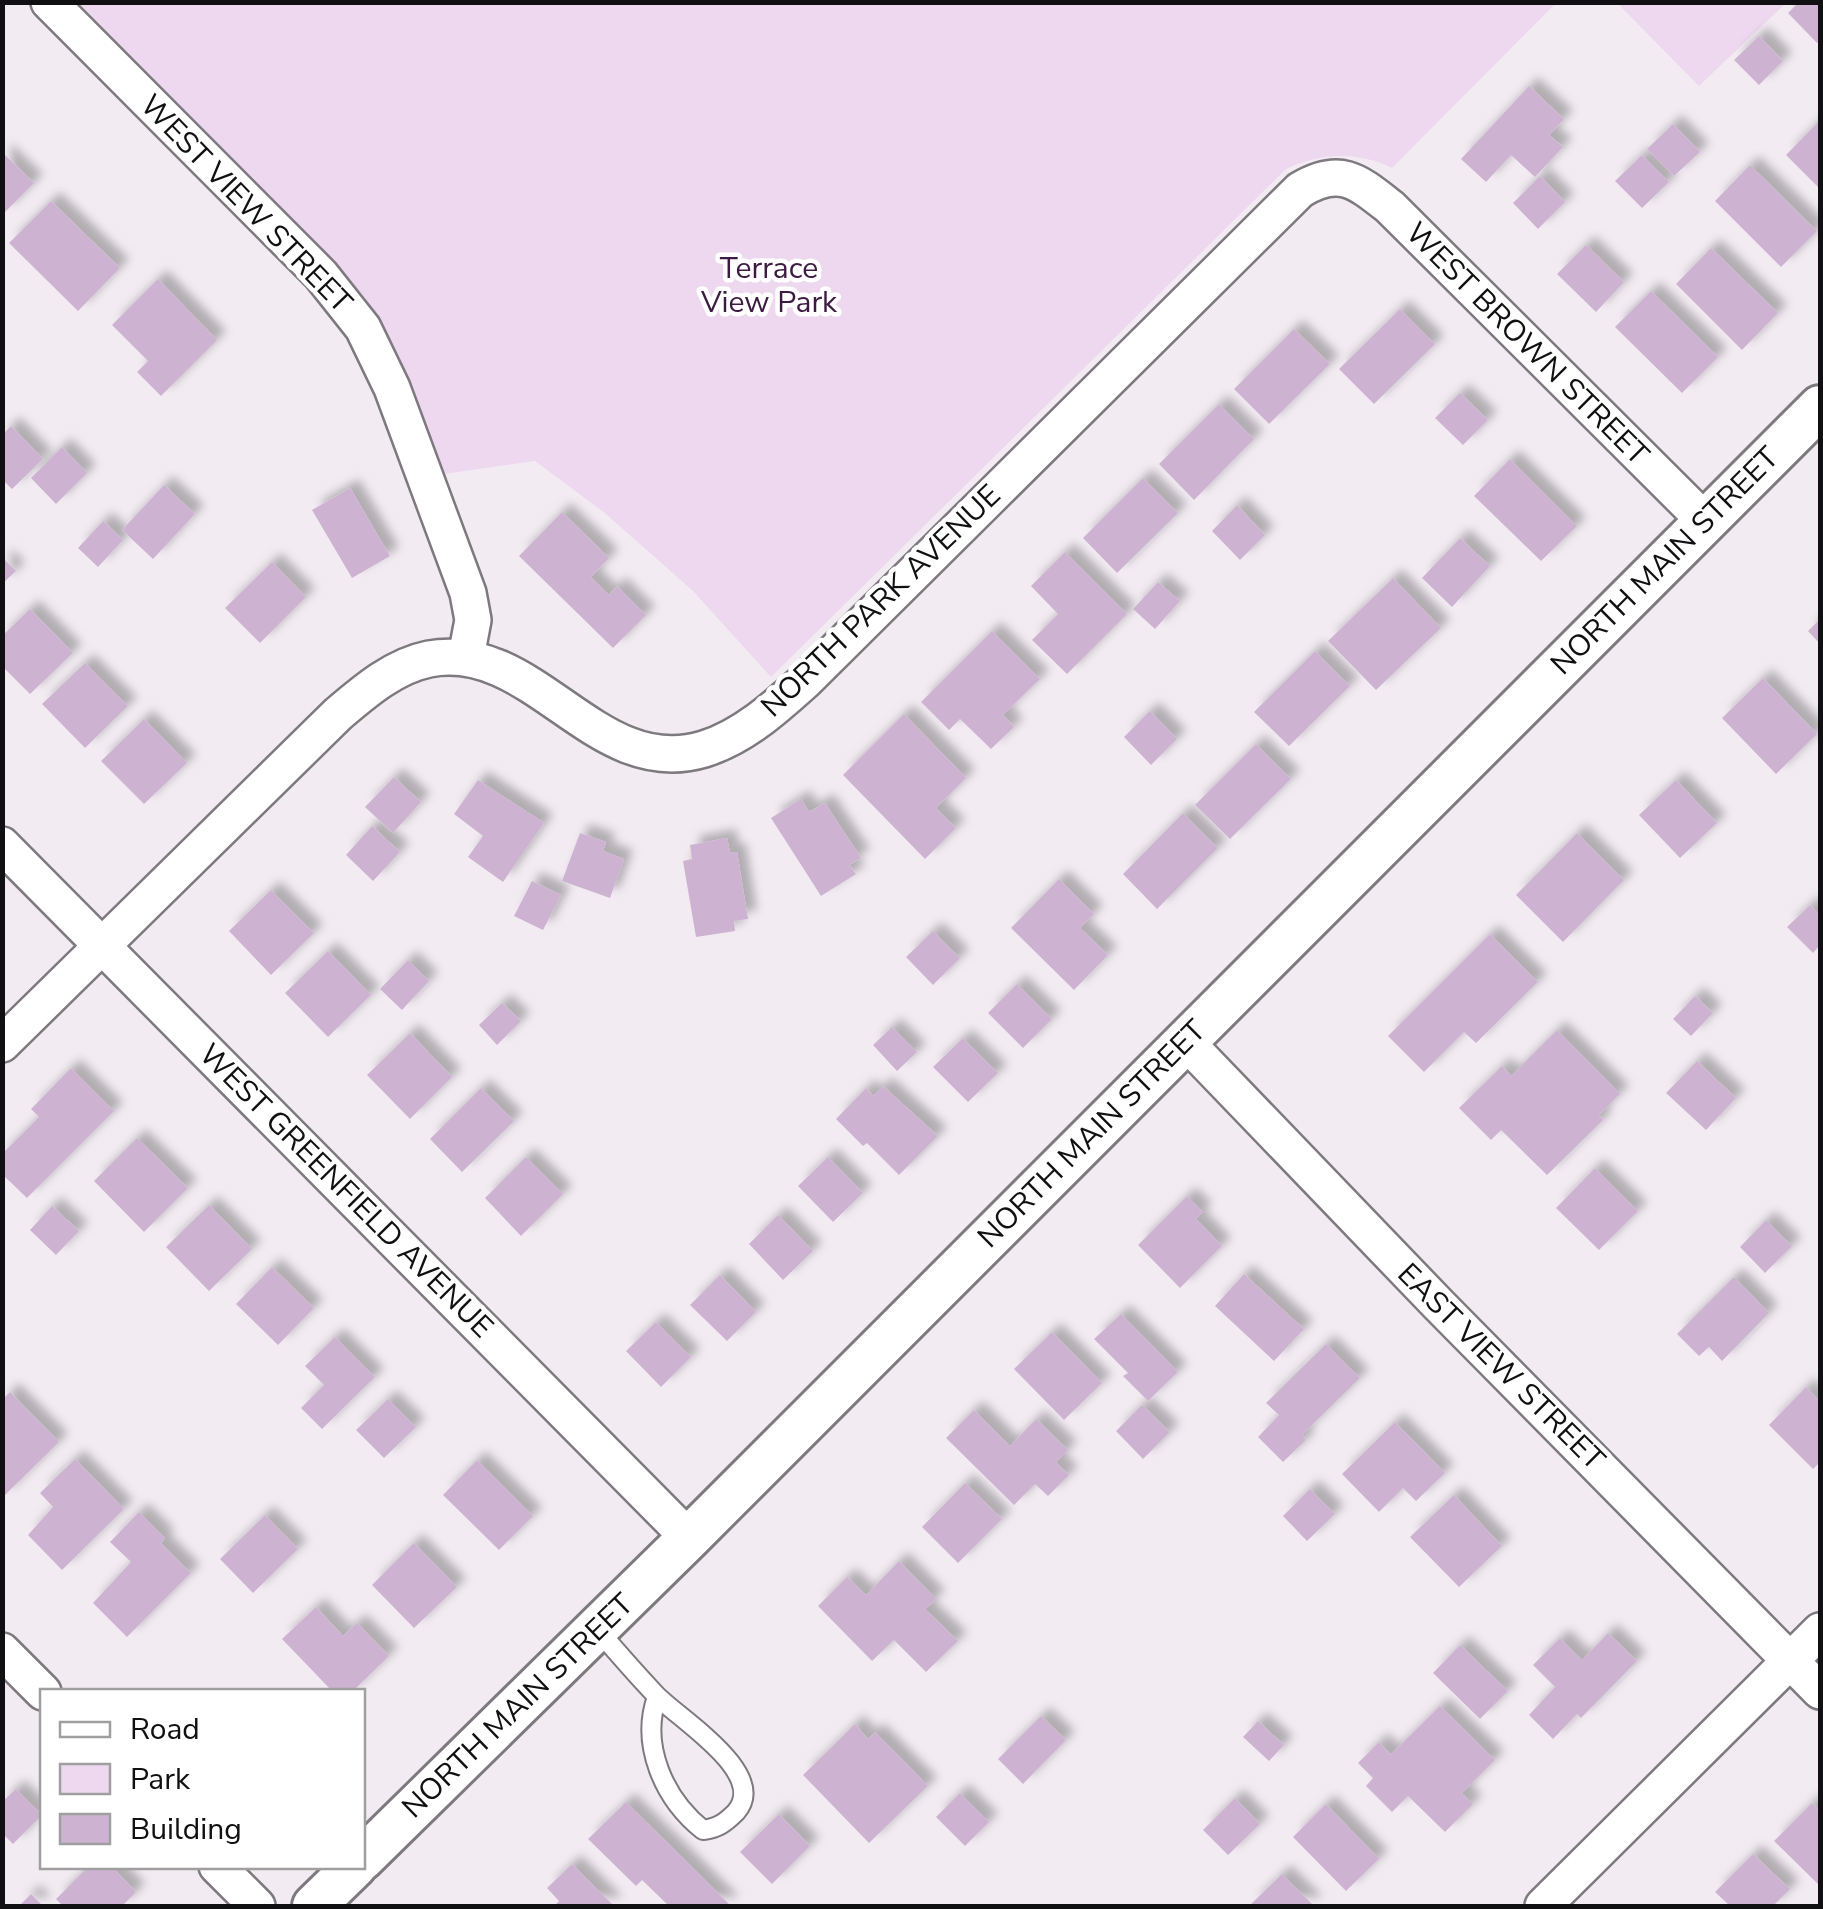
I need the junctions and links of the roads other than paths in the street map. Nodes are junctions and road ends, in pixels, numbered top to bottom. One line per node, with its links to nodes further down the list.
1 (50, 2): 5 (street, WEST VIEW STREET)
2 (1341, 177): 4 (street, WEST BROWN STREET); 5 (street, NORTH PARK AVENUE)
3 (1820, 408): 4 (street, NORTH MAIN STREET)
4 (1704, 521): 8 (street, NORTH MAIN STREET)
5 (466, 657): 7 (street, NORTH PARK AVENUE)
6 (2, 845): 7 (street, WEST GREENFIELD AVENUE)
7 (102, 945): 9 (street, NORTH PARK AVENUE); 10 (street, WEST GREENFIELD AVENUE)
8 (1185, 1041): 10 (street, NORTH MAIN STREET); 14 (street, EAST VIEW STREET)
9 (2, 1044)
10 (689, 1538): 11 (street, NORTH MAIN STREET)
11 (597, 1629): 17 (lane); 18 (street, NORTH MAIN STREET)
12 (1820, 1631): 14 (street)
13 (2, 1650): 15 (street)
14 (1791, 1661): 16 (street, EAST VIEW STREET); 23 (street)
15 (40, 1689)
16 (1820, 1691)
17 (657, 1697): 17 (lane)
18 (365, 1856)
19 (221, 1869): 21 (street)
20 (352, 1869): 22 (street)
21 (257, 1906)
22 (314, 1906)
23 (1542, 1906)

